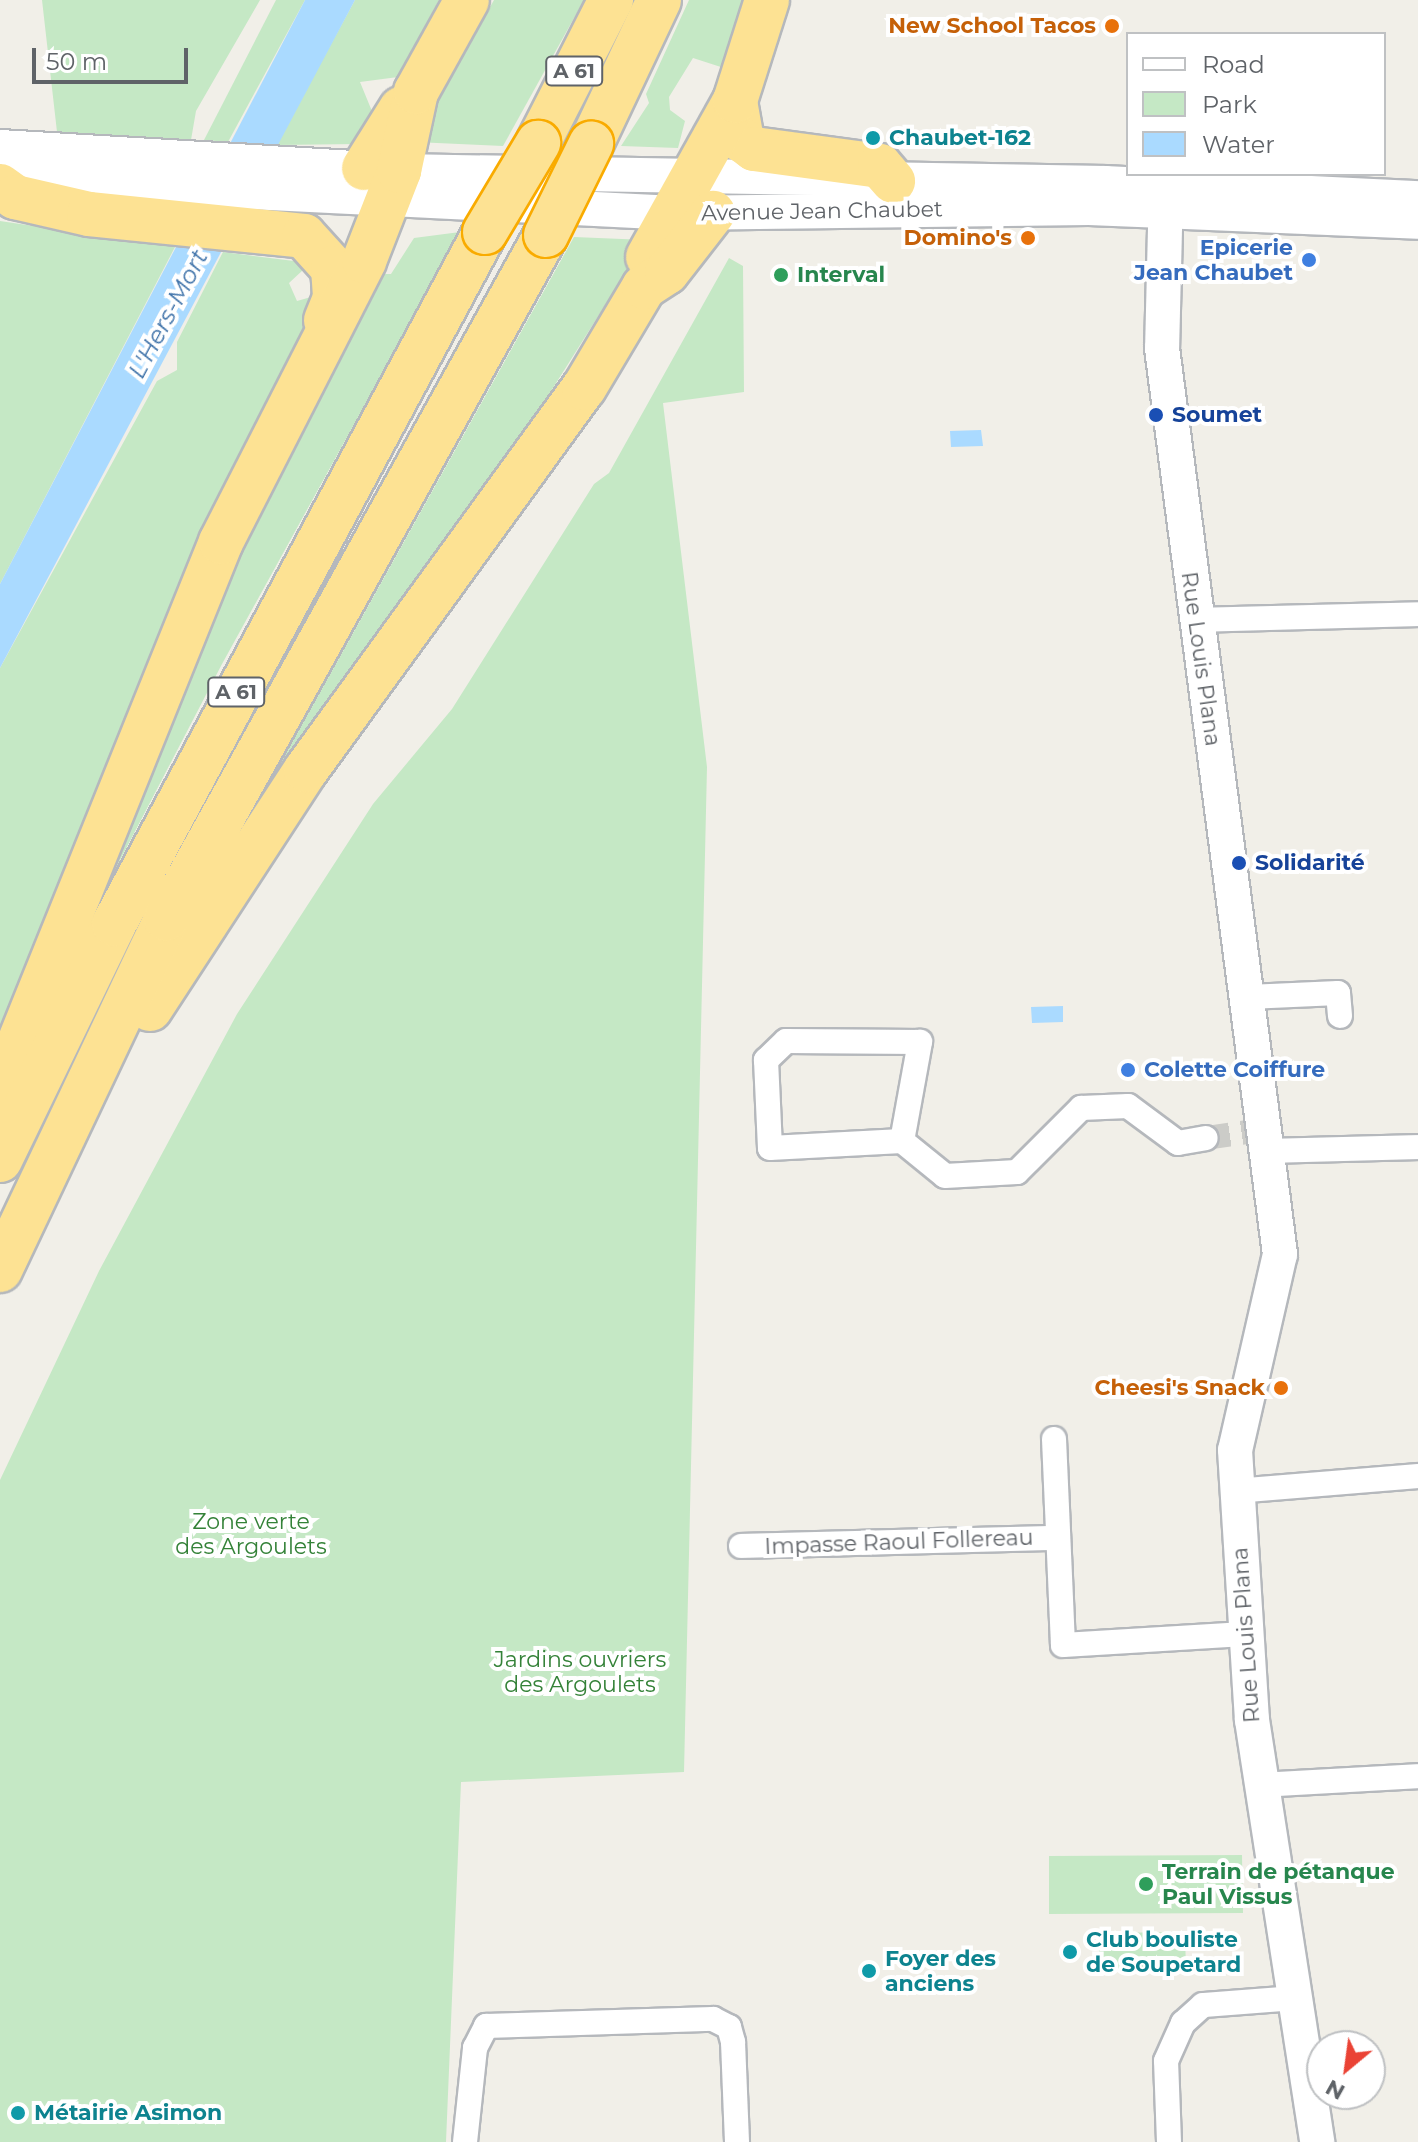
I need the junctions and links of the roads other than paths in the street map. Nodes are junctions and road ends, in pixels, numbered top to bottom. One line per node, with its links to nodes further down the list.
1 (467, 0): 8 (highway)
2 (611, 0): 28 (highway, A 61, bridge)
3 (659, 0): 23 (highway, A 61, bridge)
4 (767, 0): 5 (highway)
5 (735, 101): 9 (highway); 13 (highway)
6 (0, 147): 8 (main road, Avenue Jean Chaubet)
7 (0, 179): 14 (main road, Avenue Jean Chaubet)
8 (383, 181): 13 (main road, Avenue Jean Chaubet); 15 (main road, Avenue Jean Chaubet); 17 (highway)
9 (893, 181): 12 (main road, Avenue Jean Chaubet); 13 (main road, Avenue Jean Chaubet)
10 (0, 186): 14 (highway)
11 (1418, 198): 12 (main road, Avenue Jean Chaubet)
12 (1167, 201): 13 (main road, Avenue Jean Chaubet); 16 (main road, Avenue Jean Chaubet); 19 (main road, Rue Louis Plana)
13 (692, 202): 23 (highway)
14 (151, 206): 15 (highway); 15 (main road, Avenue Jean Chaubet)
15 (280, 214): 17 (highway)
16 (1418, 222)
17 (302, 376): 22 (highway)
18 (1418, 614): 19 (street)
19 (1196, 620): 20 (main road, Rue Louis Plana)
20 (1248, 997): 21 (street); 24 (main road, Rue Louis Plana)
21 (1340, 1016)
22 (0, 1090)
23 (74, 1109): 29 (highway, A 61)
24 (1261, 1137): 27 (street); 32 (main road, Rue Louis Plana)
25 (1206, 1138): 26 (street)
26 (902, 1141): 26 (street)
27 (1418, 1147)
28 (0, 1160)
29 (0, 1270)
30 (1054, 1439): 33 (street, Impasse Raoul Follereau)
31 (1418, 1476): 32 (street)
32 (1235, 1491): 35 (main road, Rue Louis Plana)
33 (1057, 1538): 34 (street, Impasse Raoul Follereau); 35 (street, Impasse Raoul Follereau)
34 (741, 1546)
35 (1245, 1634): 37 (main road, Rue Louis Plana)
36 (1418, 1776): 37 (street)
37 (1258, 1785): 38 (main road, Rue Louis Plana)
38 (1293, 1998): 41 (street); 42 (main road, Rue Louis Plana)
39 (465, 2142): 40 (street)
40 (737, 2142)
41 (1169, 2142)
42 (1317, 2142)

